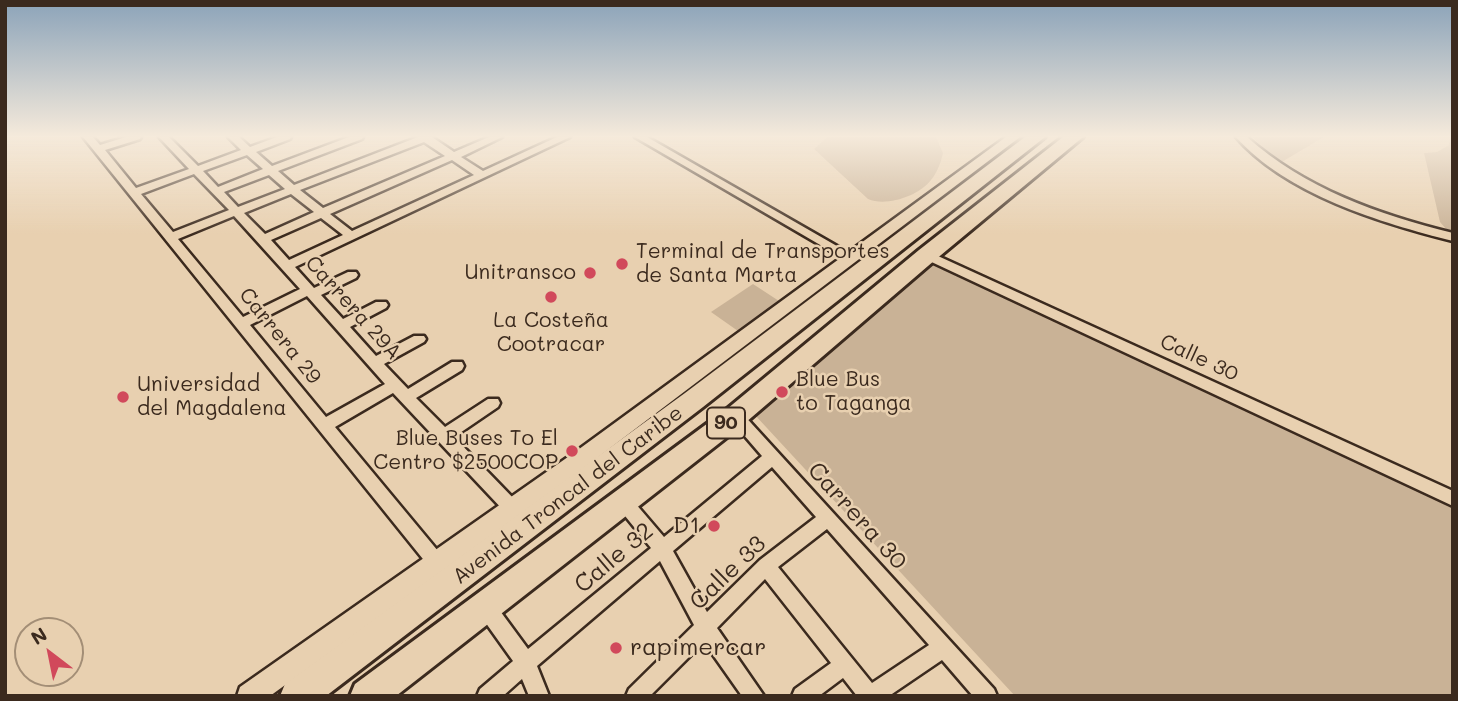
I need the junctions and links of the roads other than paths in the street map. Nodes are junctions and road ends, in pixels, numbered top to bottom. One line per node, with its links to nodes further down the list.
1 (115, 170): 16 (street, Carrera 29)
2 (197, 170): 14 (street, Carrera 29A); 16 (street)
3 (272, 170): 14 (street); 15 (street)
4 (345, 170): 15 (street)
5 (422, 170): 18 (street)
6 (474, 170): 13 (street)
7 (494, 170): 13 (street)
8 (697, 170): 24 (street)
9 (969, 170): 24 (street)
10 (993, 170): 54 (highway, Avenida Troncal del Caribe / 90)
11 (1033, 170): 23 (highway, Avenida Troncal del Caribe / 90)
12 (1284, 170): 21 (street)
13 (482, 175): 19 (street)
14 (217, 191): 17 (street, Carrera 29A)
15 (293, 191): 17 (street); 18 (street)
16 (134, 193): 20 (street, Carrera 29)
17 (238, 213): 20 (street); 22 (street, Carrera 29A)
18 (324, 213): 19 (street); 22 (street)
19 (351, 236): 25 (street)
20 (171, 237): 29 (street, Carrera 29)
21 (1453, 237)
22 (263, 239): 25 (street, Carrera 29A)
23 (927, 255): 37 (highway, Avenida Troncal del Caribe / 90); 41 (street, Calle 30)
24 (850, 257): 43 (street)
25 (286, 266): 27 (street, Carrera 29A)
26 (352, 275): 27 (street)
27 (310, 292): 29 (street); 30 (street, Carrera 29A)
28 (381, 305): 30 (street)
29 (243, 323): 38 (street, Carrera 29)
30 (341, 326): 32 (street, Carrera 29A)
31 (419, 339): 32 (street)
32 (374, 363): 34 (street, Carrera 29A)
33 (457, 366): 35 (street)
34 (395, 385): 35 (street, Carrera 29A); 38 (street)
35 (406, 397): 39 (street, Carrera 29A)
36 (493, 403): 39 (street)
37 (736, 416): 40 (street, Carrera 30); 42 (highway, Avenida Troncal del Caribe / 90)
38 (326, 425): 46 (street, Carrera 29)
39 (443, 436): 43 (street, Carrera 29A)
40 (772, 457): 44 (street, Carrera 30); 45 (street, Calle 32)
41 (1453, 499)
42 (623, 501): 45 (street); 48 (highway, Avenida Troncal del Caribe / 90)
43 (512, 507): 46 (street)
44 (827, 519): 47 (street, Calle 33); 50 (street, Carrera 30)
45 (663, 549): 49 (street); 51 (street, Calle 32)
46 (437, 563): 53 (street)
47 (766, 566): 49 (street, Calle 33); 52 (street)
48 (485, 606): 51 (street); 55 (highway, Avenida Troncal del Caribe / 90)
49 (706, 629): 58 (street, Calle 33); 59 (street)
50 (942, 648): 61 (street); 62 (street, Carrera 30)
51 (526, 663): 56 (street, Calle 32); 57 (street)
52 (844, 666): 60 (street); 61 (street)
53 (249, 696)
54 (297, 696)
55 (367, 696)
56 (486, 696)
57 (539, 696)
58 (636, 696)
59 (754, 696)
60 (802, 696)
61 (870, 696)
62 (987, 696)

